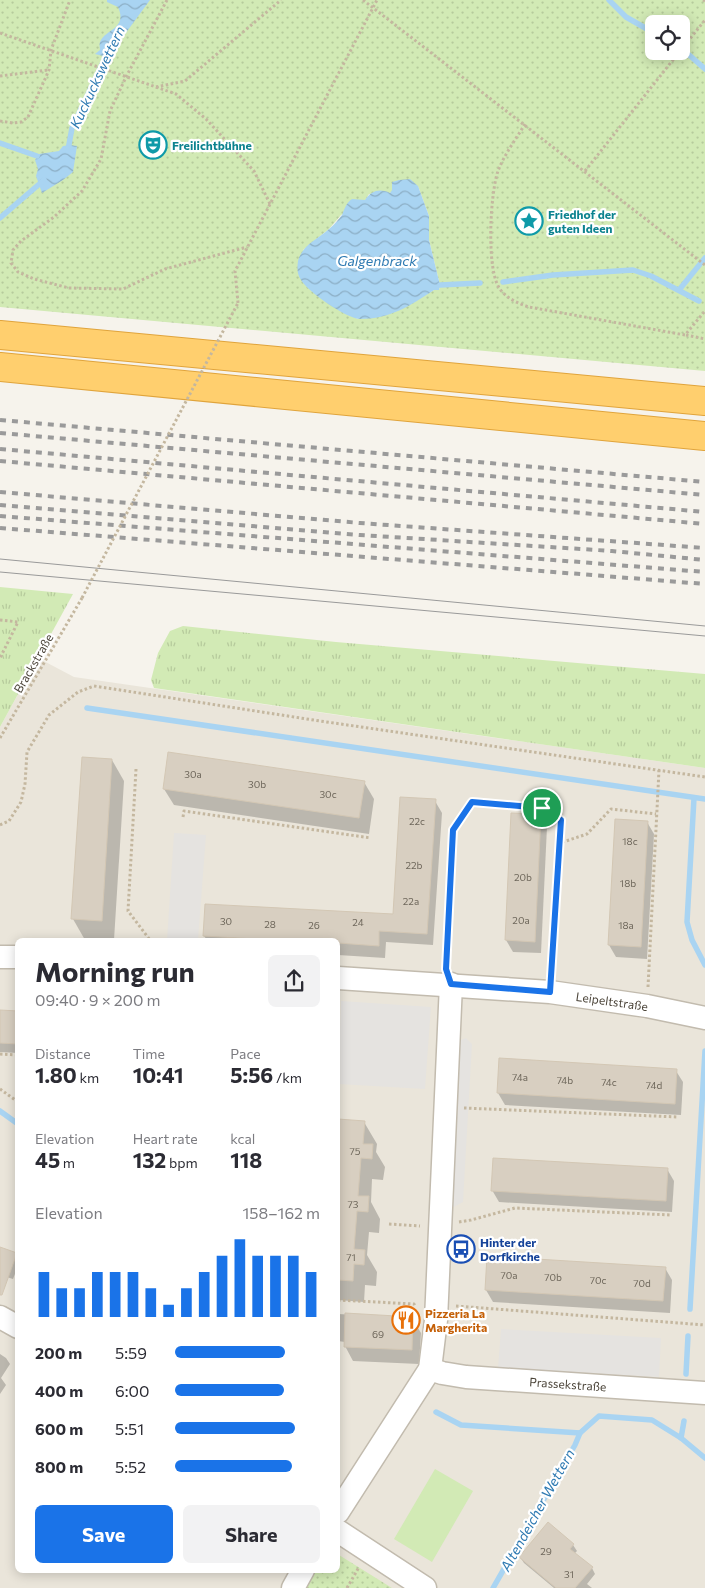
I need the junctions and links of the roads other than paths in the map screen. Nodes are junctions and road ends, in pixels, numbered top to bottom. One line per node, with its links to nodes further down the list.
1 (0, 335): 3 (highway)
2 (0, 367): 4 (highway)
3 (705, 402)
4 (705, 436)
5 (0, 957): 6 (street)
6 (15, 957)
7 (340, 978): 8 (street, Leipeltstraße)
8 (451, 984): 9 (street, Leipeltstraße); 12 (street)
9 (705, 1018)
10 (0, 1317): 11 (street)
11 (15, 1325)
12 (430, 1368): 13 (street, Prassekstraße); 14 (street)
13 (705, 1393)
14 (340, 1509)
15 (340, 1532): 18 (street)
16 (301, 1573): 17 (street)
17 (293, 1588)
18 (425, 1588)

